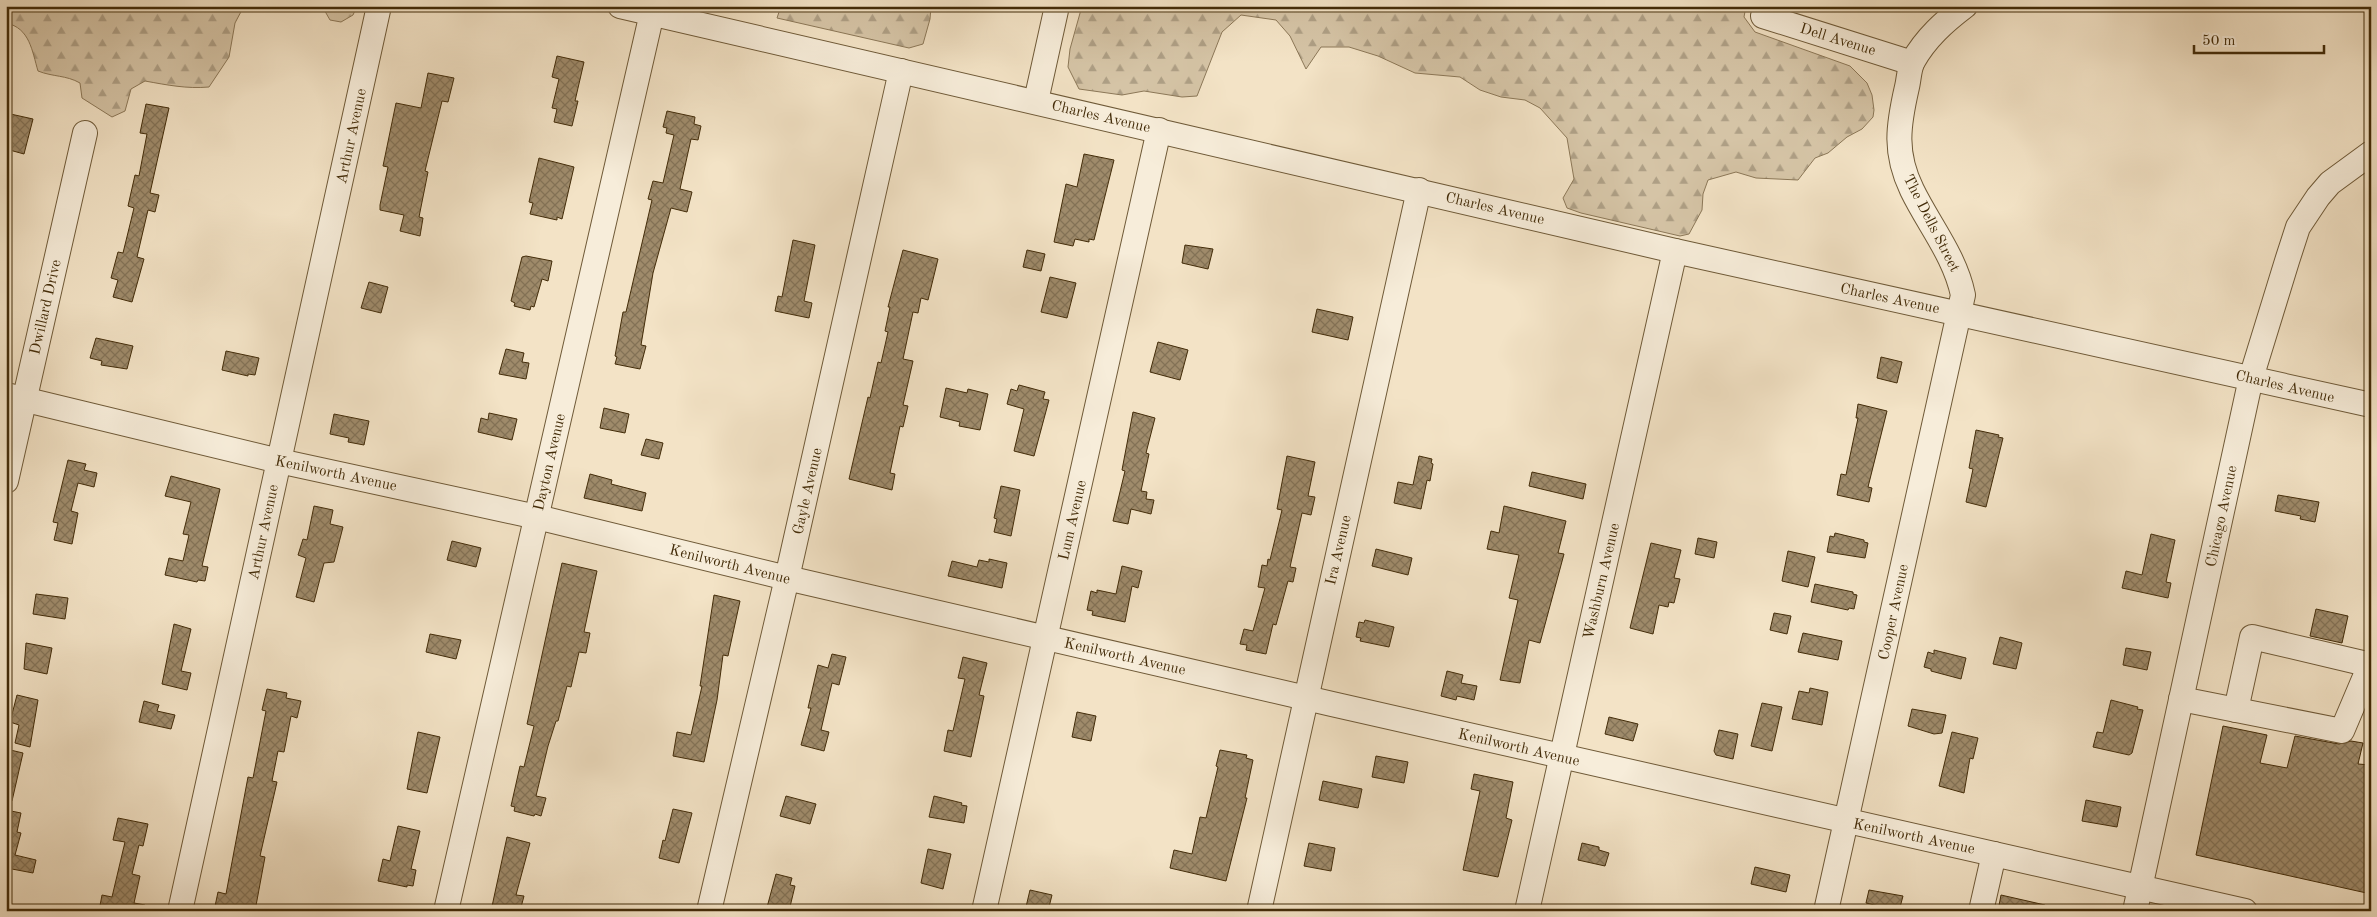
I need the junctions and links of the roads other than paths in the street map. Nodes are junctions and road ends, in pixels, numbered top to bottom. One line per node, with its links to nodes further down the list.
1 (379, 6): 19 (street, Arthur Avenue)
2 (620, 6): 5 (street, Charles Avenue)
3 (1057, 6): 9 (street)
4 (1965, 6): 7 (street, The Dells Street)
5 (652, 13): 8 (street, Charles Avenue); 21 (street, Dayton Avenue)
6 (1763, 16): 7 (street, Dell Avenue)
7 (1912, 63): 15 (street, The Dells Street)
8 (901, 71): 9 (street, Charles Avenue); 22 (street, Gayle Avenue)
9 (1036, 101): 10 (street, Charles Avenue)
10 (1159, 130): 13 (street, Charles Avenue); 23 (street, Lum Avenue)
11 (85, 133): 17 (street, Dwillard Drive)
12 (2371, 152): 16 (street, Chicago Avenue)
13 (1419, 190): 14 (street, Charles Avenue); 25 (street, Ira Avenue)
14 (1675, 251): 15 (street, Charles Avenue); 28 (street, Washburn Avenue)
15 (1959, 313): 16 (street, Charles Avenue); 29 (street, Cooper Avenue)
16 (2251, 378): 18 (street, Charles Avenue); 26 (street, Chicago Avenue)
17 (15, 398): 19 (street, Kenilworth Avenue); 20 (street, Dwillard Drive)
18 (2371, 405)
19 (279, 461): 21 (street, Kenilworth Avenue); 32 (street, Arthur Avenue)
20 (6, 481)
21 (537, 517): 22 (street, Kenilworth Avenue); 33 (street, Dayton Avenue)
22 (787, 578): 23 (street, Kenilworth Avenue); 34 (street, Gayle Avenue)
23 (1046, 637): 25 (street, Kenilworth Avenue); 35 (street, Lum Avenue)
24 (2371, 665): 27 (street); 27 (street)
25 (1305, 698): 28 (street, Kenilworth Avenue); 36 (street, Ira Avenue)
26 (2181, 699): 27 (street); 31 (street, Chicago Avenue)
27 (2236, 710)
28 (1562, 757): 29 (street, Kenilworth Avenue); 37 (street, Washburn Avenue)
29 (1847, 821): 30 (street, Kenilworth Avenue); 38 (street, Cooper Avenue)
30 (1994, 854): 31 (street, Kenilworth Avenue); 39 (street)
31 (2141, 886): 40 (street, Chicago Avenue); 41 (street, Kenilworth Avenue)
32 (180, 911)
33 (446, 911)
34 (709, 911)
35 (984, 911)
36 (1259, 911)
37 (1527, 911)
38 (1826, 911)
39 (1981, 911)
40 (2135, 911)
41 (2245, 911)

